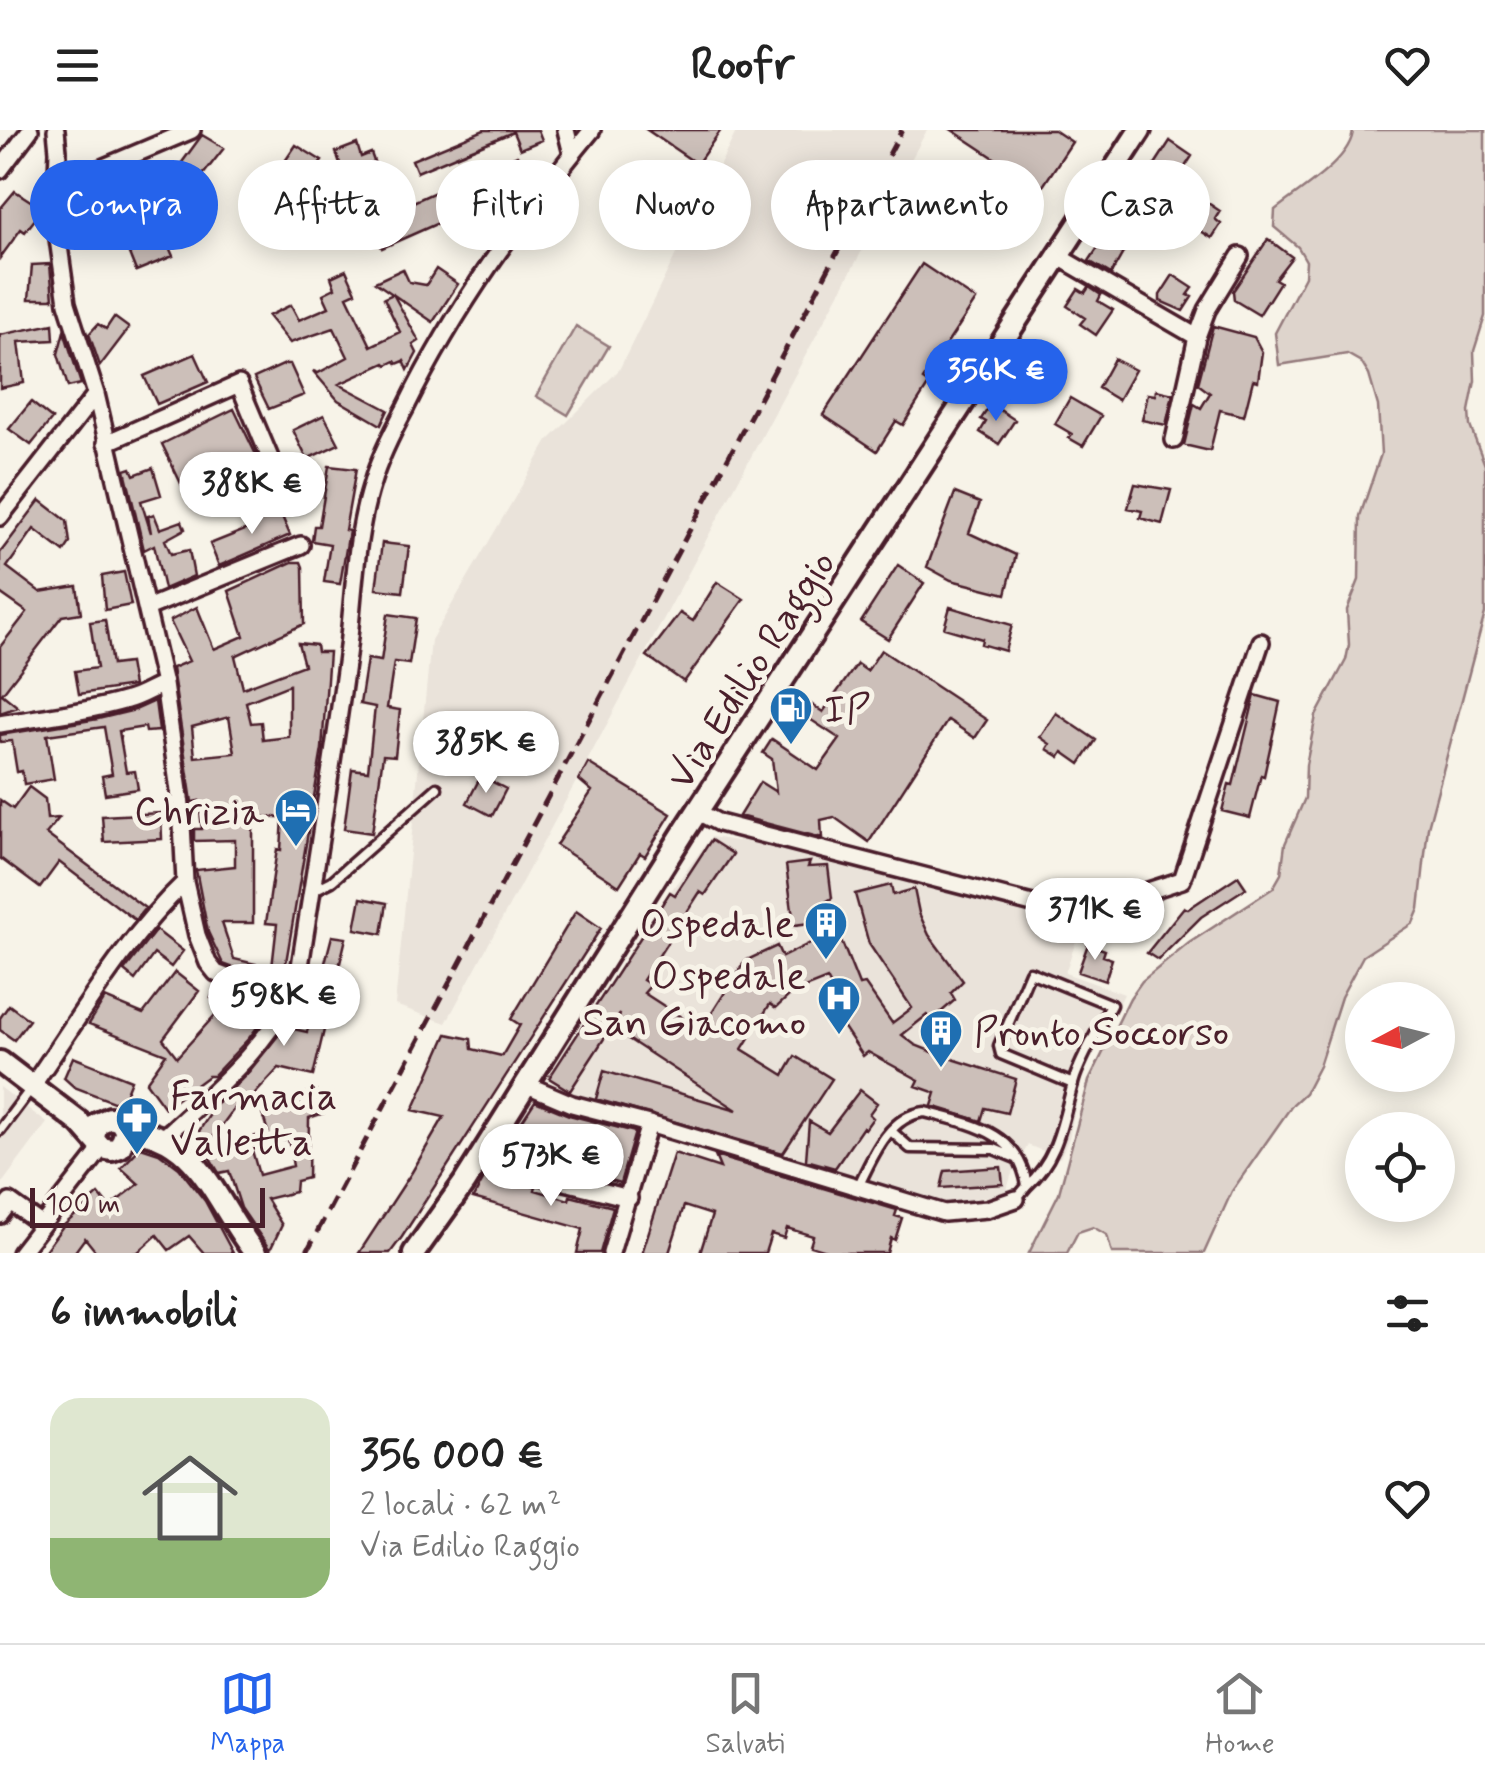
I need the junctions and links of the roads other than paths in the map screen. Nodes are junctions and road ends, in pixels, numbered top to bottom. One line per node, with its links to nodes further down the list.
1 (30, 130): 10 (street)
2 (56, 130): 8 (street)
3 (192, 130): 9 (street)
4 (566, 130): 7 (street)
5 (592, 130): 7 (street)
6 (1140, 130): 13 (main road, Via Edilio Raggio)
7 (572, 154): 28 (street)
8 (57, 160)
9 (122, 160)
10 (0, 170)
11 (60, 250): 15 (street)
12 (1240, 256): 14 (street)
13 (1059, 257): 14 (street); 26 (main road, Via Edilio Raggio)
14 (1197, 337): 16 (street)
15 (96, 394): 17 (street); 19 (street)
16 (1174, 440)
17 (106, 443): 18 (street); 21 (street)
18 (270, 458)
19 (0, 518)
20 (302, 546): 21 (street)
21 (147, 608): 23 (street)
22 (1261, 642): 26 (street)
23 (164, 684): 24 (street); 27 (street)
24 (0, 724)
25 (436, 788): 28 (lane)
26 (698, 812): 31 (main road, Via Edilio Raggio)
27 (185, 882): 29 (street); 33 (street)
28 (312, 891): 29 (street)
29 (289, 1001): 37 (street)
30 (0, 1062): 33 (main road)
31 (525, 1084): 34 (street); 40 (main road, Via Edilio Raggio)
32 (1074, 1084): 32 (lane); 41 (lane)
33 (32, 1086): 35 (lane); 38 (main road)
34 (649, 1124): 42 (street); 43 (street)
35 (0, 1130)
36 (892, 1131): 39 (lane); 39 (lane); 42 (lane)
37 (168, 1133): 38 (main road); 48 (main road)
38 (99, 1135): 46 (street)
39 (1016, 1158): 41 (lane)
40 (478, 1160): 43 (street); 49 (main road, Via Edilio Raggio)
41 (1028, 1186): 44 (lane)
42 (858, 1187): 44 (street)
43 (629, 1198): 50 (street)
44 (1016, 1199)
45 (3, 1203): 46 (street)
46 (42, 1224): 47 (street)
47 (20, 1253)
48 (255, 1253)
49 (414, 1253)
50 (610, 1253)

